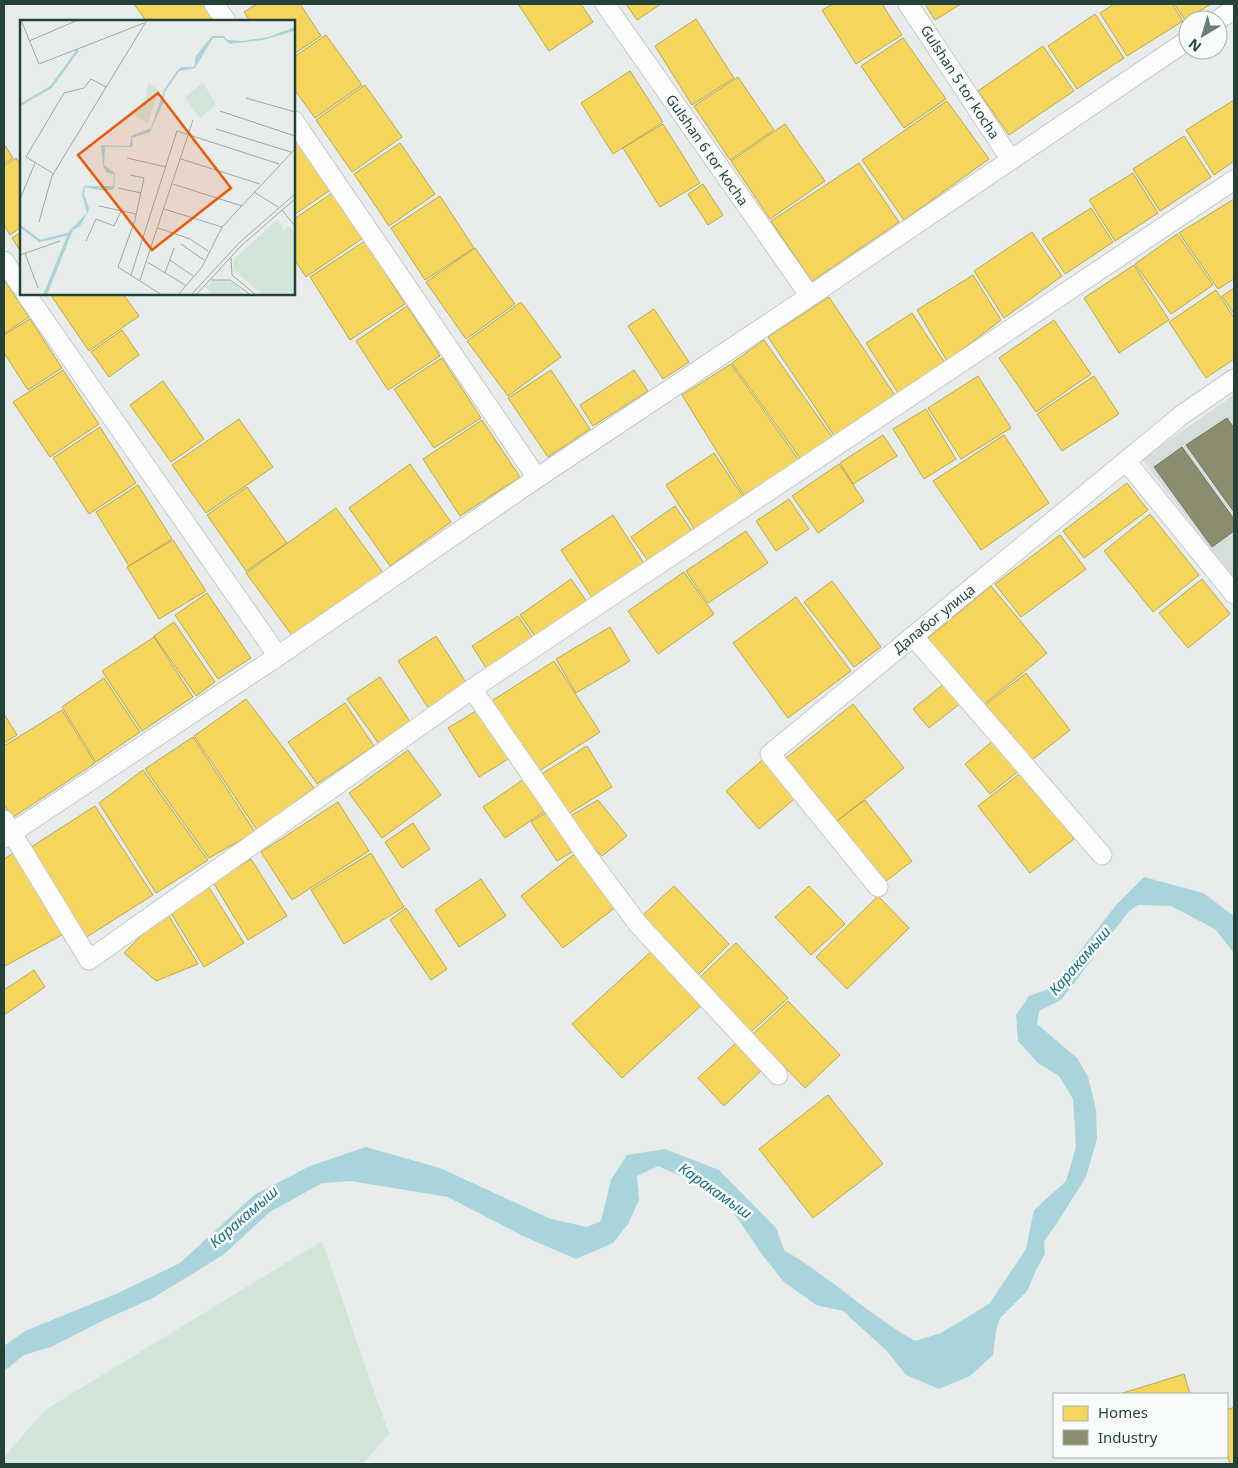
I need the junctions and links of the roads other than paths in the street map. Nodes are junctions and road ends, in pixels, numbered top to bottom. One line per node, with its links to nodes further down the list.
1 (214, 4): 4 (street)
2 (605, 4): 12 (street, Gulshan 6 tor kocha)
3 (908, 4): 7 (street, Gulshan 5 tor kocha)
4 (225, 20)
5 (1178, 47): 7 (street)
6 (295, 122): 15 (street)
7 (1011, 160): 12 (street)
8 (1234, 180): 19 (street)
9 (4, 261): 10 (street)
10 (20, 285)
11 (27, 295): 18 (street)
12 (810, 296): 15 (street)
13 (1234, 379): 14 (street, Далабог улица)
14 (1126, 461): 16 (street); 17 (street, Далабог улица)
15 (537, 478): 18 (street)
16 (1234, 594)
17 (913, 636): 21 (street); 22 (street, Далабог улица)
18 (278, 656): 20 (street)
19 (472, 688): 20 (street); 23 (street)
20 (6, 830)
21 (1102, 855)
22 (878, 887)
23 (778, 1075)

